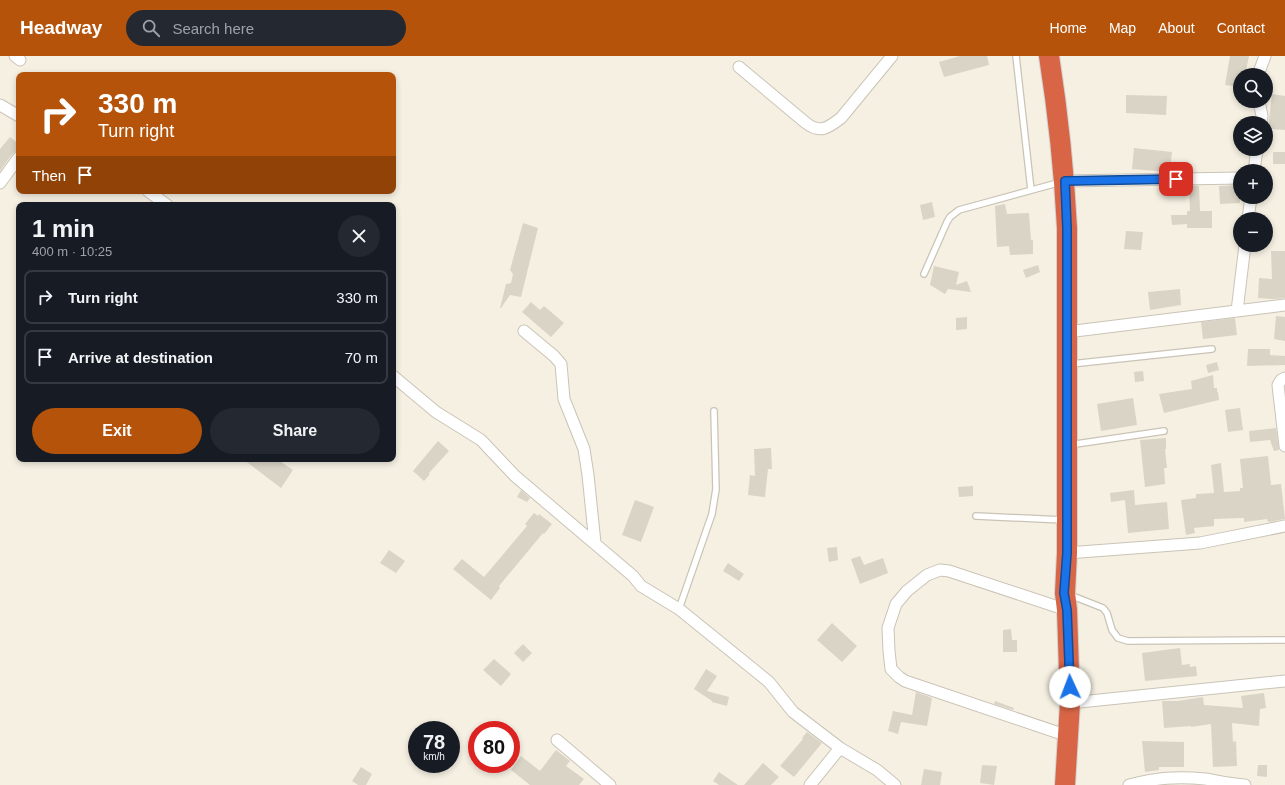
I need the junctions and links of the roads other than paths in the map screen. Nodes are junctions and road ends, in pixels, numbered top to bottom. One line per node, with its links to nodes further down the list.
1 (892, 56): 5 (street)
2 (1016, 56): 13 (lane)
3 (1049, 56): 11 (highway)
4 (1265, 56): 6 (street)
5 (739, 67)
6 (1261, 68)
7 (0, 104): 8 (street)
8 (16, 114)
9 (16, 162): 12 (street)
10 (1233, 178): 11 (street)
11 (1065, 181): 13 (lane); 21 (highway)
12 (0, 183)
13 (1032, 190): 17 (lane)
14 (152, 194): 15 (street)
15 (163, 202)
16 (1244, 252): 19 (street)
17 (924, 274)
18 (1285, 305): 19 (street)
19 (1237, 311): 21 (street)
20 (524, 331): 33 (street)
21 (1067, 332): 23 (highway)
22 (1212, 349): 23 (lane)
23 (1067, 365): 28 (highway)
24 (1285, 378): 29 (street)
25 (396, 379): 33 (street)
26 (714, 411): 36 (lane)
27 (1164, 431): 28 (lane)
28 (1067, 445): 31 (highway)
29 (1285, 446)
30 (976, 516): 31 (lane)
31 (1067, 520): 34 (highway)
32 (1285, 526): 34 (street)
33 (594, 543): 36 (street)
34 (1067, 553): 35 (highway)
35 (1066, 602): 37 (lane); 39 (highway); 40 (street)
36 (679, 609): 42 (street)
37 (1285, 640)
38 (1285, 681): 39 (street)
39 (1070, 703): 40 (highway)
40 (1068, 736): 46 (highway)
41 (557, 740): 43 (street)
42 (840, 748): 44 (street); 45 (street)
43 (610, 785)
44 (810, 785)
45 (895, 785)
46 (1065, 785)
47 (1129, 785): 48 (street)
48 (1240, 785): 49 (street)
49 (1245, 785)

